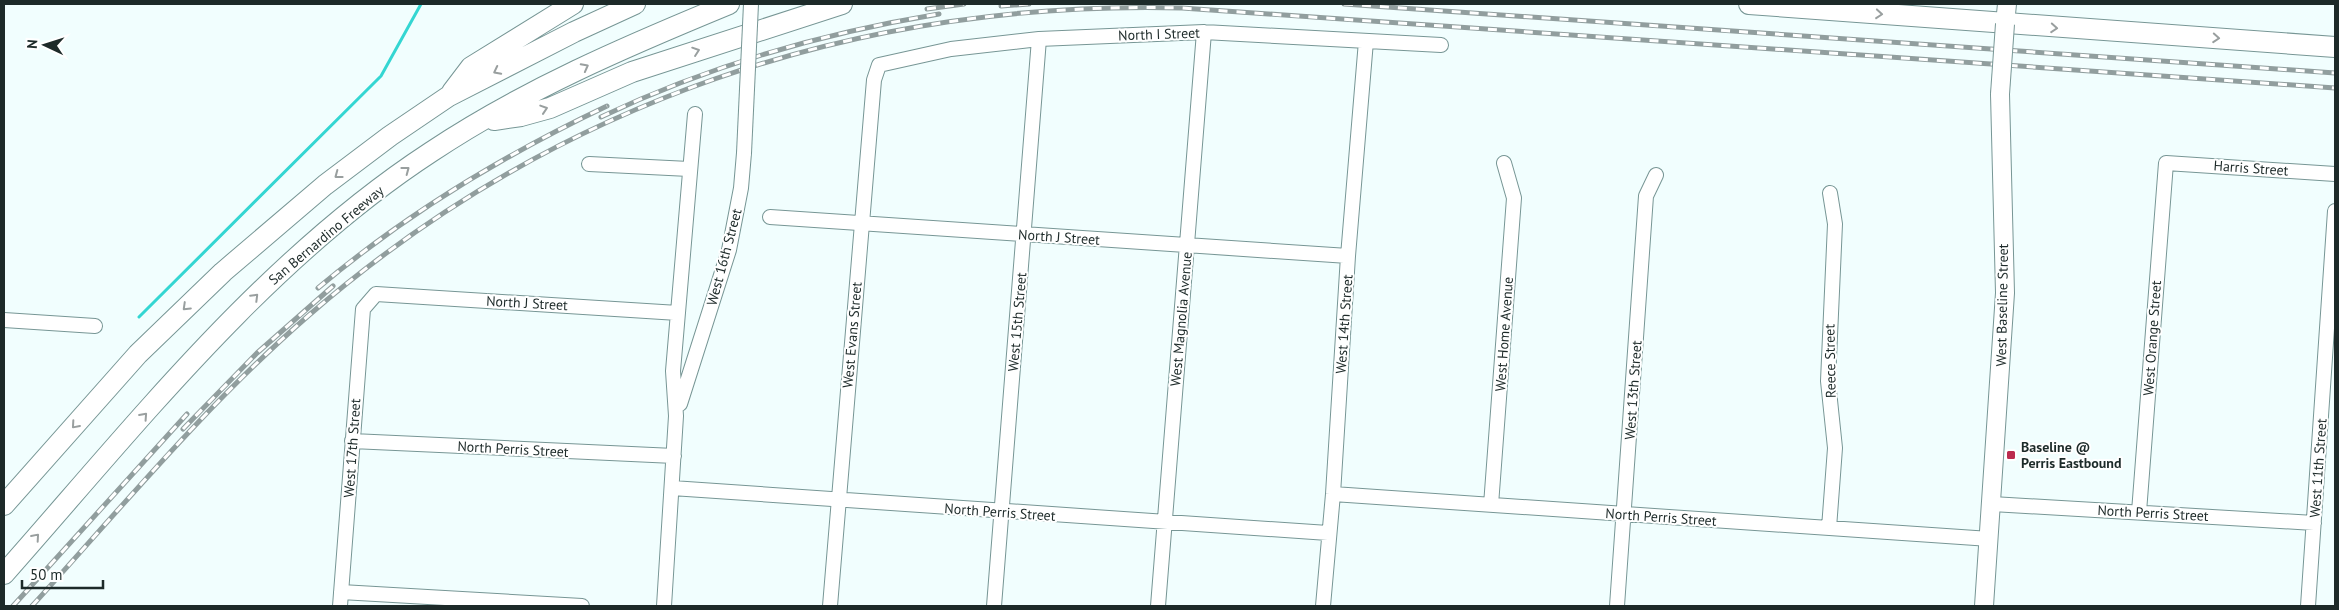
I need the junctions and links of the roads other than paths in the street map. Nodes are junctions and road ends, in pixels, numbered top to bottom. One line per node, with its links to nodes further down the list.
1 (573, 4): 15 (highway)
2 (635, 4): 15 (highway, one-way to 15)
3 (730, 4): 17 (highway, San Bernardino Freeway, one-way to 3)
4 (751, 4): 35 (street, West 16th Street, bridge)
5 (842, 4): 17 (highway, one-way to 5)
6 (1749, 4): 8 (highway, one-way to 8)
7 (2007, 4): 8 (main road, West Baseline Street)
8 (2006, 24): 13 (highway, one-way to 13); 42 (main road, West Baseline Street, bridge)
9 (1204, 32): 10 (street, North I Street); 11 (street, North I Street); 29 (street, West Magnolia Avenue)
10 (1039, 39): 14 (street, North I Street); 28 (street, West 15th Street)
11 (1366, 41): 12 (street, North I Street); 30 (street, West 14th Street)
12 (1440, 45)
13 (2335, 47)
14 (878, 65): 27 (street, West Evans Street)
15 (449, 96): 43 (highway, one-way to 43)
16 (694, 114): 21 (street, West 16th Street)
17 (480, 122): 53 (highway, San Bernardino Freeway, one-way to 17)
18 (1504, 163): 44 (street, West Home Avenue)
19 (2166, 163): 22 (street, Harris Street); 46 (street, West Orange Street)
20 (590, 164): 21 (street)
21 (689, 170): 32 (street, West 16th Street)
22 (2335, 174)
23 (1656, 175): 47 (street, West 13th Street)
24 (1830, 193): 50 (street, Reece Street)
25 (2335, 211): 36 (street, West 11th Street)
26 (770, 217): 27 (street, North J Street)
27 (861, 223): 28 (street, North J Street); 41 (street, West Evans Street)
28 (1024, 234): 29 (street, North J Street); 45 (street, West 15th Street)
29 (1188, 245): 30 (street, North J Street); 48 (street, West Magnolia Avenue)
30 (1348, 256): 40 (street, West 14th Street)
31 (376, 294): 32 (street, North J Street); 37 (street, West 17th Street)
32 (678, 313): 35 (street, West 16th Street)
33 (4, 320): 34 (street)
34 (95, 326)
35 (676, 416): 38 (street, West 16th Street)
36 (2328, 435): 49 (street, West 11th Street)
37 (352, 441): 38 (street, North Perris Street); 54 (street, West 17th Street)
38 (674, 456): 39 (street, West 16th Street)
39 (672, 488): 41 (street, North Perris Street); 57 (street, West 16th Street)
40 (1333, 494): 44 (street, North Perris Street); 51 (street, West 14th Street)
41 (838, 501): 45 (street, North Perris Street); 58 (street, West Evans Street)
42 (1992, 504): 46 (street, North Perris Street); 52 (main road, West Baseline Street)
43 (4, 505)
44 (1491, 505): 47 (street, North Perris Street)
45 (1001, 512): 48 (street, North Perris Street); 59 (street, West 15th Street)
46 (2139, 512): 49 (street, North Perris Street)
47 (1624, 514): 50 (street, North Perris Street); 62 (street, West 13th Street)
48 (1164, 523): 51 (street, North Perris Street); 60 (street, West Magnolia Avenue)
49 (2314, 523): 64 (street, West 11th Street)
50 (1829, 528): 52 (street, North Perris Street)
51 (1328, 534): 61 (street, West 14th Street)
52 (1990, 539): 63 (main road, West Baseline Street)
53 (4, 574)
54 (341, 592): 55 (street, West 17th Street); 56 (street)
55 (340, 606)
56 (582, 606)
57 (664, 606)
58 (830, 606)
59 (994, 606)
60 (1158, 606)
61 (1323, 606)
62 (1617, 606)
63 (1984, 606)
64 (2308, 606)

